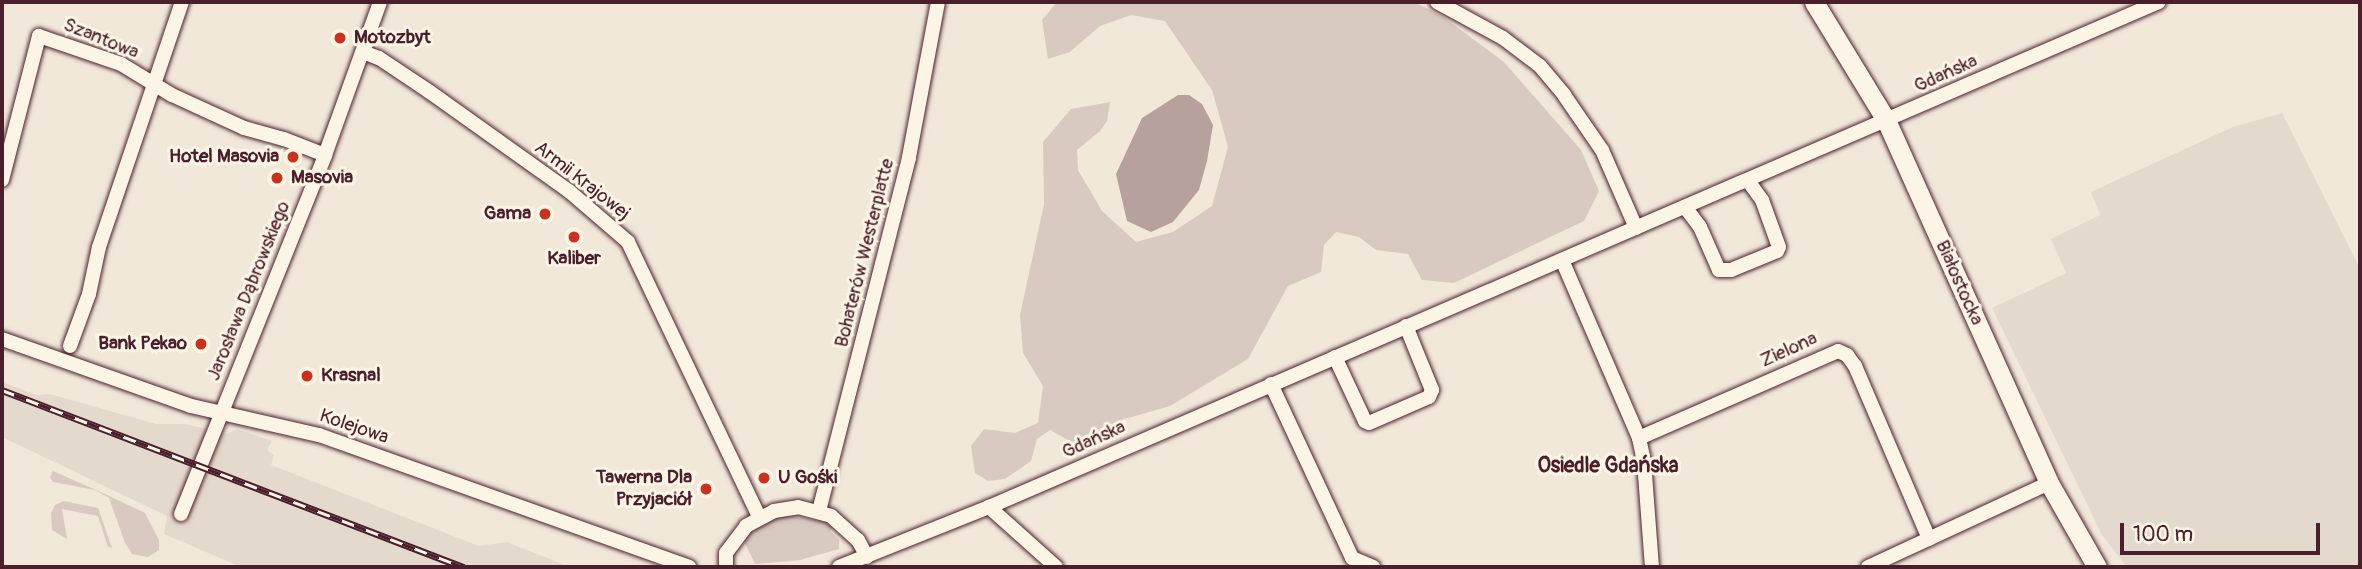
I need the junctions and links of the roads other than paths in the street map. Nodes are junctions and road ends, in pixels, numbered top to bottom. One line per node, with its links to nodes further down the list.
1 (181, 2): 8 (street)
2 (380, 2): 7 (street, Jarosława Dąbrowskiego)
3 (938, 2): 25 (street, Bohaterów Westerplatte)
4 (1437, 2): 14 (street)
5 (1814, 2): 9 (street, Białostocka)
6 (2159, 2): 9 (street, Gdańska)
7 (363, 52): 10 (street, Jarosława Dąbrowskiego); 27 (street, Armii Krajowej)
8 (154, 83): 10 (street, Szantowa); 11 (street, Szantowa); 18 (street)
9 (1886, 120): 12 (street, Gdańska); 23 (street, Białostocka)
10 (325, 155): 21 (street, Jarosława Dąbrowskiego)
11 (2, 180)
12 (1748, 181): 13 (street, Gdańska); 13 (street)
13 (1685, 207): 14 (street, Gdańska)
14 (1636, 228): 15 (street, Gdańska)
15 (1562, 260): 16 (street, Gdańska); 22 (street)
16 (1406, 326): 19 (street, Gdańska); 19 (street)
17 (2, 339): 21 (street, Kolejowa)
18 (69, 346)
19 (1335, 357): 20 (street, Gdańska)
20 (1271, 384): 24 (street, Gdańska); 34 (street)
21 (219, 413): 26 (street, Jarosława Dąbrowskiego); 30 (street, Kolejowa)
22 (1639, 438): 28 (street, Zielona); 35 (street)
23 (2049, 483): 28 (street); 37 (street, Białostocka)
24 (989, 507): 29 (street, Gdańska); 33 (street)
25 (819, 511): 27 (street); 29 (street)
26 (181, 514)
27 (759, 517): 31 (street)
28 (1929, 539): 36 (street)
29 (867, 557): 32 (street, Gdańska)
30 (688, 567)
31 (726, 567)
32 (839, 567)
33 (1056, 567)
34 (1373, 567)
35 (1652, 567)
36 (1868, 567)
37 (2098, 567)

